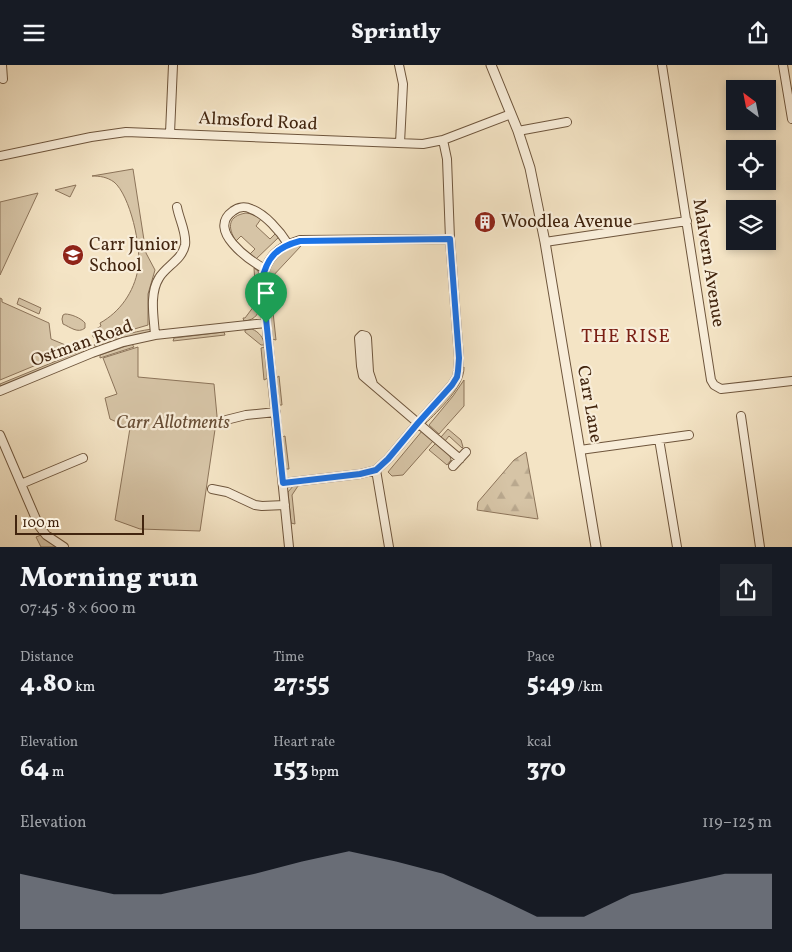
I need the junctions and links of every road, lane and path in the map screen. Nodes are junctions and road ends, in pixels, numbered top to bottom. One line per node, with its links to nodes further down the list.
1 (2, 65): 7 (street)
2 (173, 65): 12 (street)
3 (400, 65): 14 (street)
4 (491, 65): 8 (street, Carr Lane)
5 (662, 65): 17 (street, Malvern Avenue)
6 (783, 65): 9 (street)
7 (4, 79)
8 (511, 114): 11 (street, Carr Lane); 13 (street, Almsford Road)
9 (792, 119)
10 (567, 123): 11 (street)
11 (518, 131): 19 (street, Carr Lane)
12 (170, 133): 14 (street, Almsford Road); 15 (street, Almsford Road)
13 (443, 140): 14 (street, Almsford Road); 18 (street)
14 (400, 143)
15 (0, 156)
16 (177, 207): 23 (street)
17 (687, 221): 19 (street); 24 (street, Malvern Avenue)
18 (450, 239): 20 (street); 30 (street)
19 (545, 242): 34 (street, Carr Lane)
20 (288, 244): 21 (street); 21 (street)
21 (265, 269): 22 (street)
22 (266, 323): 23 (street, Ostman Road); 27 (street)
23 (155, 335): 26 (street, Ostman Road)
24 (792, 381)
25 (373, 384): 25 (street); 30 (street)
26 (0, 391)
27 (276, 412): 29 (street); 40 (street)
28 (741, 417): 49 (street)
29 (226, 420)
30 (418, 423): 37 (street); 39 (street)
31 (0, 435): 41 (street)
32 (689, 435): 33 (street)
33 (659, 439): 34 (street); 48 (street)
34 (580, 450): 47 (street, Carr Lane)
35 (466, 452): 37 (street)
36 (83, 458): 41 (street)
37 (460, 459): 38 (street)
38 (453, 466)
39 (376, 470): 40 (street); 46 (street)
40 (283, 483): 43 (street)
41 (21, 485): 44 (street)
42 (212, 489): 43 (street)
43 (285, 505): 45 (street)
44 (64, 547)
45 (289, 547)
46 (389, 547)
47 (596, 547)
48 (677, 547)
49 (760, 547)

